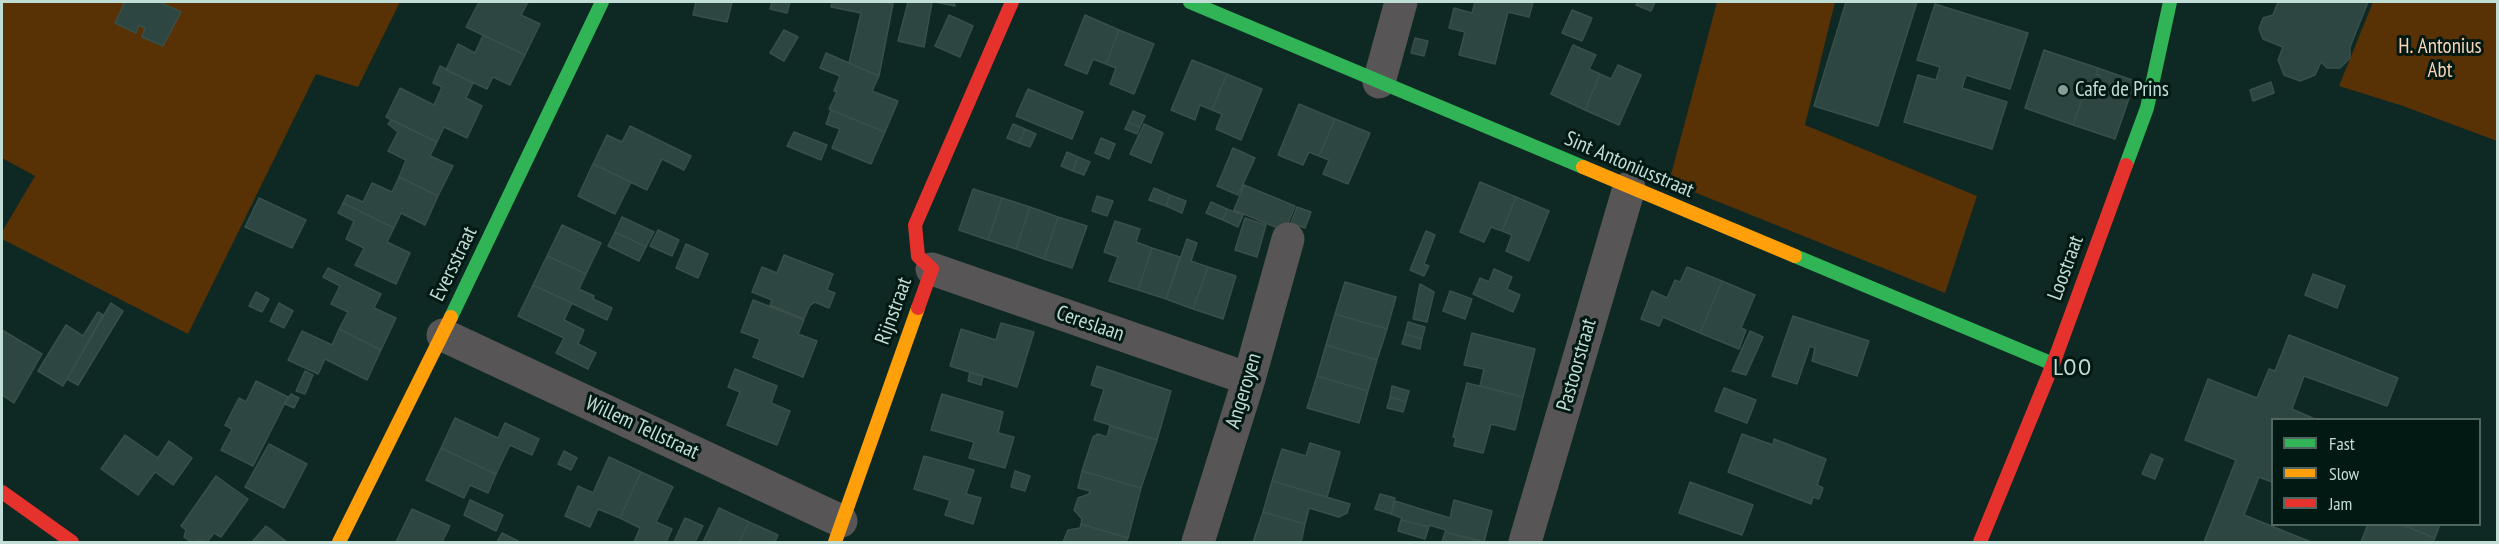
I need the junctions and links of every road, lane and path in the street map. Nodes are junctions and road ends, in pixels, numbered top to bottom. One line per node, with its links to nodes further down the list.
1 (602, 2): 10 (street, Eversstraat)
2 (1012, 2): 9 (street, Rijnstraat)
3 (1190, 2): 6 (street, Sint Antoniusstraat)
4 (1401, 2): 6 (street)
5 (2170, 2): 11 (street, Loostraat)
6 (1379, 82): 7 (street, Sint Antoniusstraat)
7 (1629, 188): 11 (street, Sint Antoniusstraat); 18 (street, Pastoorstraat)
8 (1288, 239): 12 (street, Angeroyen)
9 (932, 269): 12 (street, Cereslaan); 14 (street, Rijnstraat)
10 (443, 335): 14 (street, Willem Tellstraat); 16 (street, Eversstraat)
11 (2053, 364): 19 (street, Loostraat)
12 (1249, 379): 17 (street, Angeroyen)
13 (2, 492): 15 (street)
14 (838, 532)
15 (72, 543)
16 (339, 543)
17 (1198, 543)
18 (1525, 543)
19 (1980, 543)

